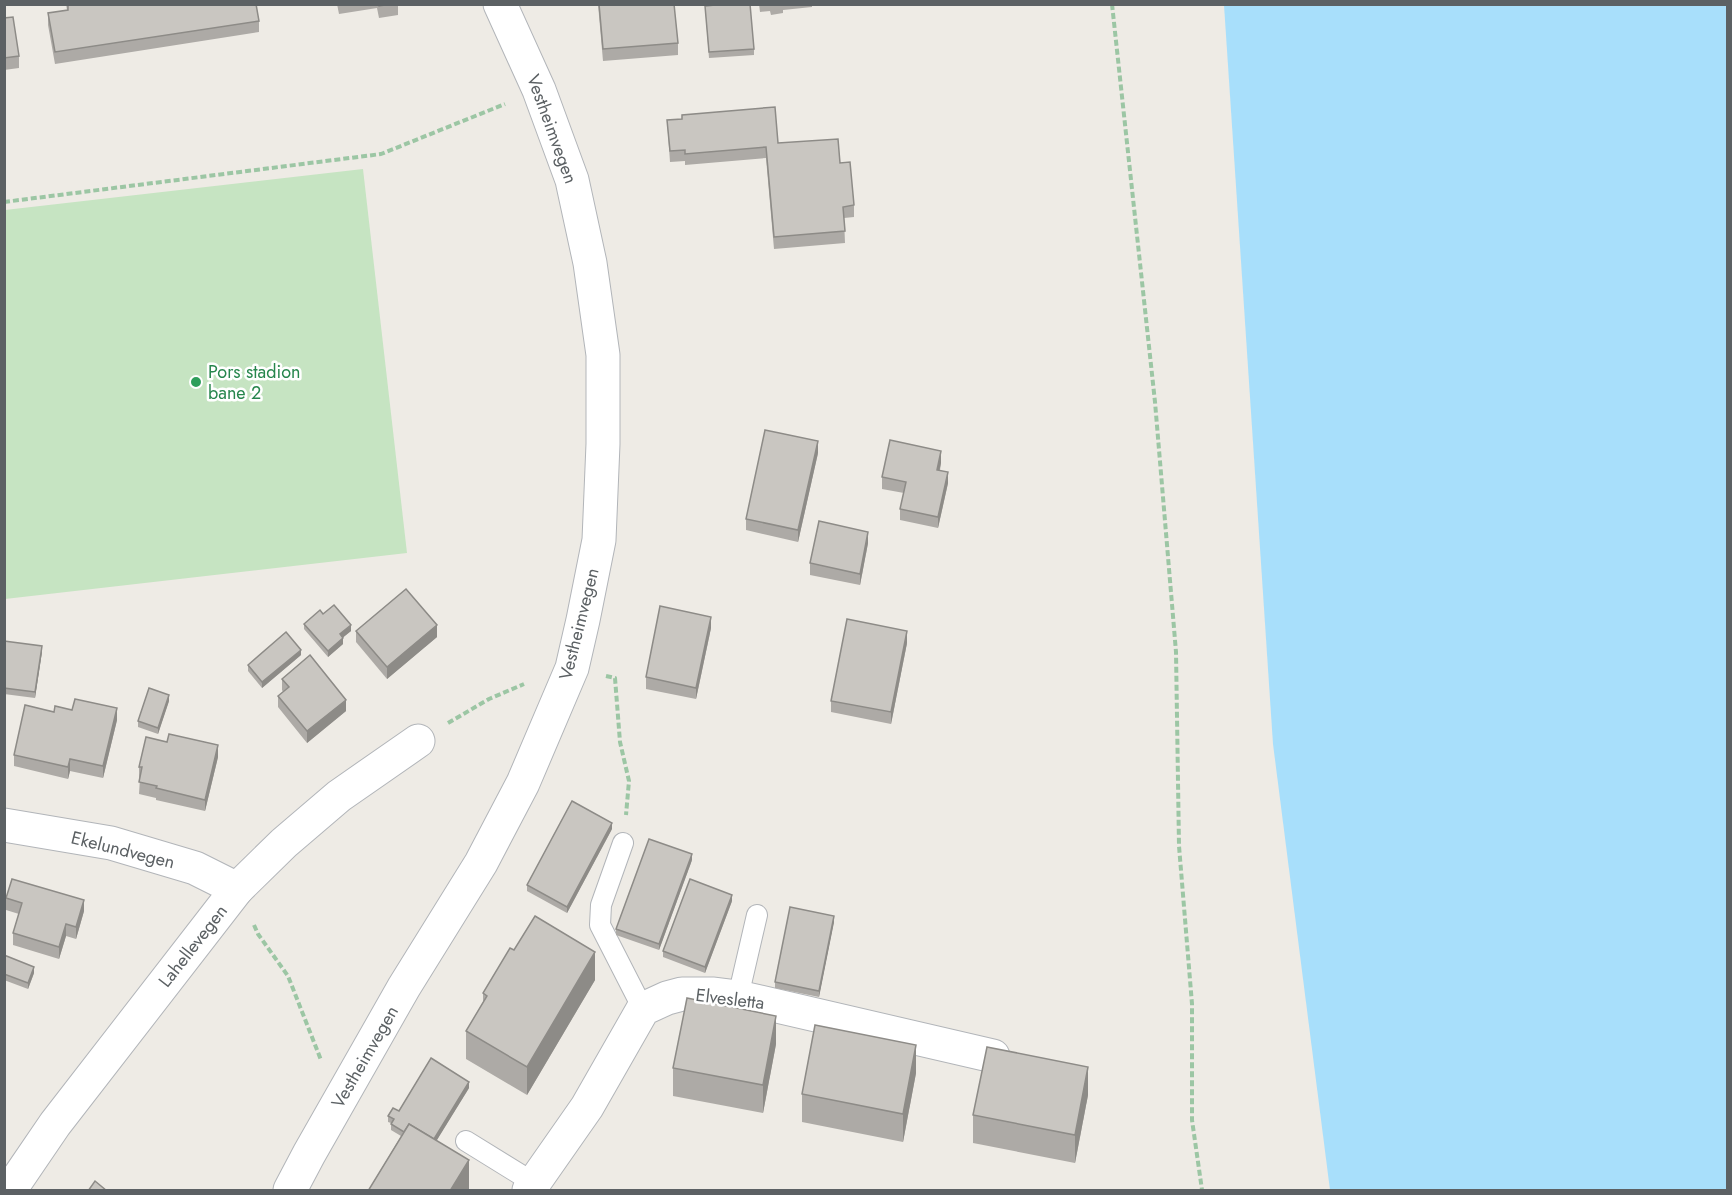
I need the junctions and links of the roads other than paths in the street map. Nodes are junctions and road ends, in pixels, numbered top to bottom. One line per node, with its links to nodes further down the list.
1 (500, 4): 13 (street, Vestheimvegen)
2 (418, 741): 5 (street, Lahellevegen)
3 (4, 825): 5 (street, Ekelundvegen)
4 (623, 843): 8 (lane)
5 (237, 889): 12 (street, Lahellevegen)
6 (757, 915): 7 (lane)
7 (738, 997): 8 (street, Elvesletta); 9 (street, Elvesletta)
8 (643, 1009): 11 (street)
9 (993, 1056)
10 (466, 1141): 11 (lane)
11 (532, 1187)
12 (10, 1191)
13 (290, 1191)

